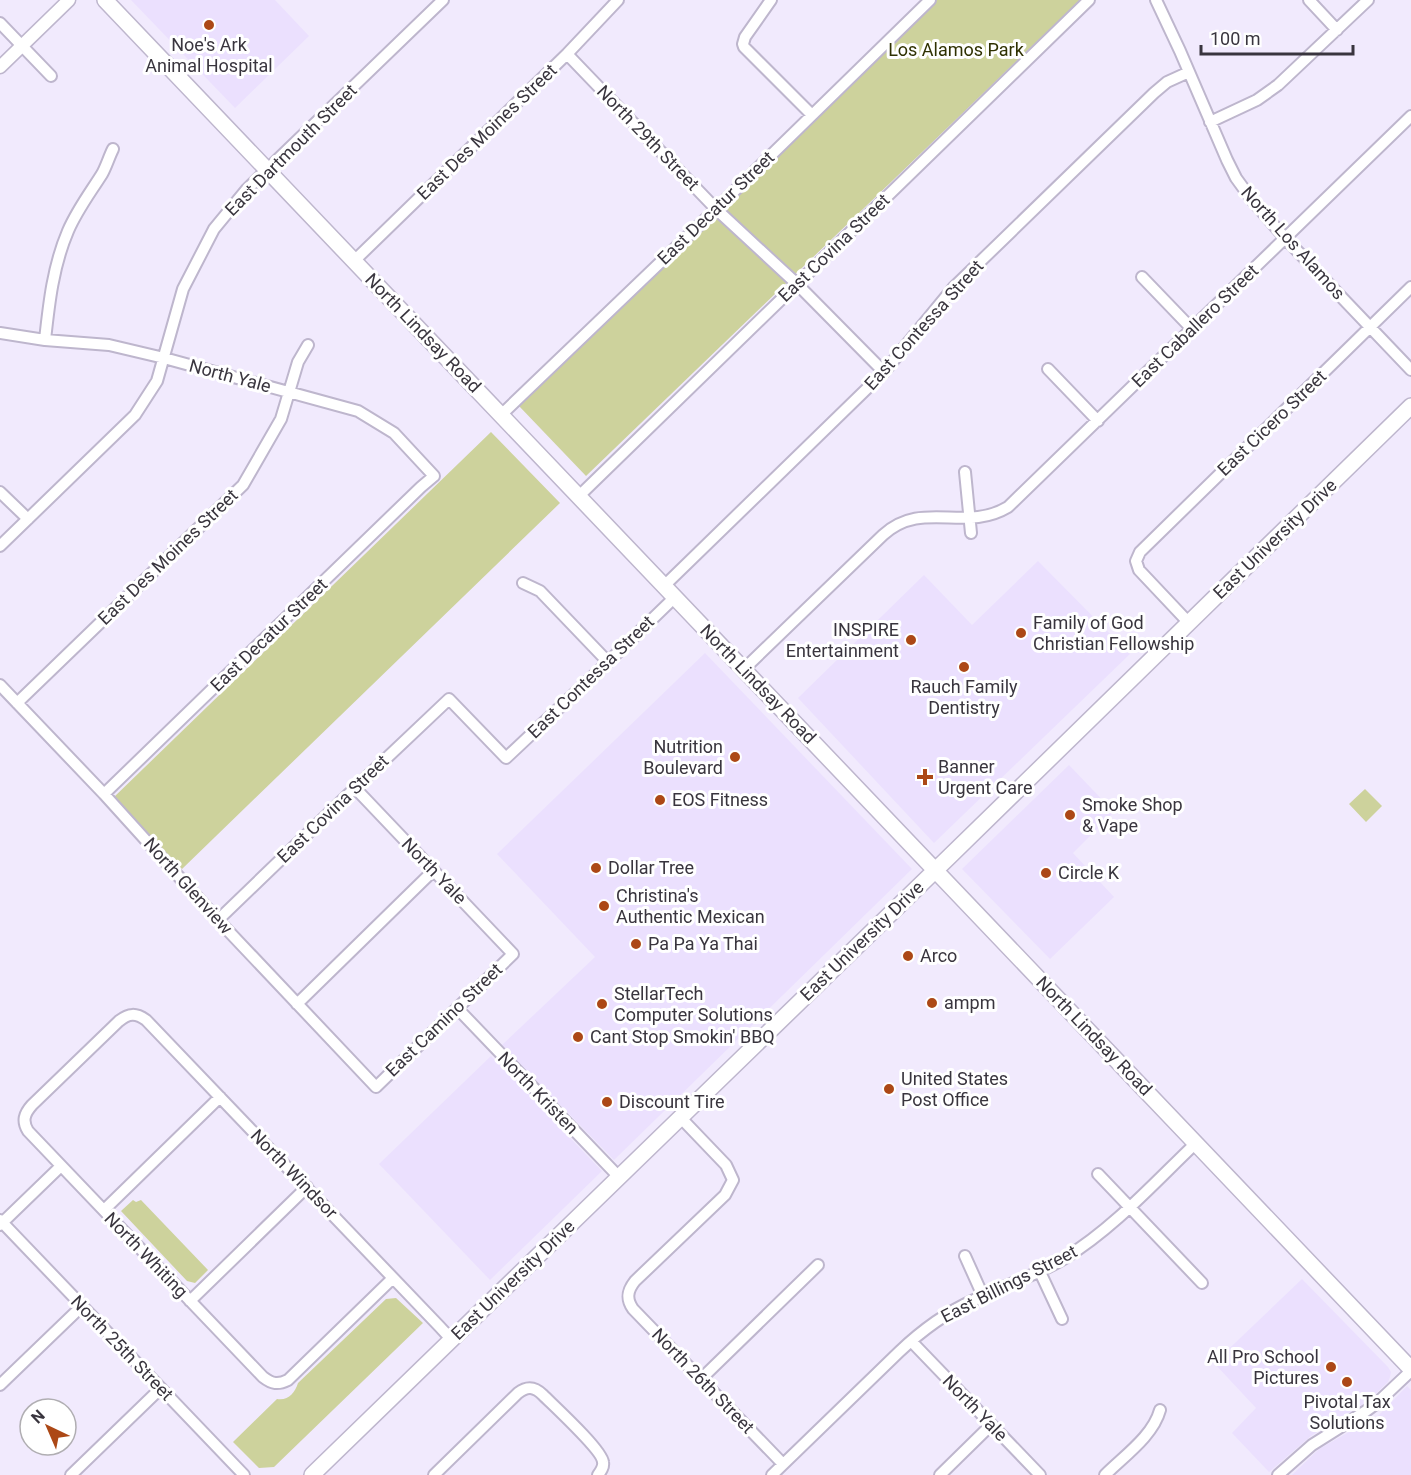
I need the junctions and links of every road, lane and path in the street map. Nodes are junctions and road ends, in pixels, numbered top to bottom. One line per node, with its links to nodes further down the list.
1 (69, 0): 13 (street)
2 (105, 0): 22 (main road, North Lindsay Road)
3 (443, 0): 22 (street, East Dartmouth Street)
4 (618, 0): 14 (street, East Des Moines Street)
5 (771, 0): 18 (street)
6 (930, 0): 18 (street, East Decatur Street)
7 (1089, 0): 27 (street, East Covina Street)
8 (1156, 0): 16 (street, North Los Alamos)
9 (1309, 0): 12 (street)
10 (1368, 0): 12 (street)
11 (0, 23): 13 (street)
12 (1337, 30): 20 (street)
13 (22, 45): 15 (street); 17 (street)
14 (567, 54): 23 (street, North 29th Street); 25 (street, East Des Moines Street)
15 (0, 67)
16 (1189, 72): 20 (street, North Los Alamos); 37 (street, East Contessa Street)
17 (51, 76)
18 (812, 115): 23 (street, East Decatur Street)
19 (1411, 116): 24 (street, East Caballero Street)
20 (1210, 122): 24 (street, North Los Alamos)
21 (112, 148): 32 (street)
22 (268, 171): 25 (main road, North Lindsay Road); 34 (street, East Dartmouth Street)
23 (716, 208): 27 (street, North 29th Street); 40 (street, East Decatur Street)
24 (1285, 238): 29 (street, North Los Alamos); 30 (street, East Caballero Street)
25 (354, 261): 40 (main road, North Lindsay Road)
26 (1142, 277): 30 (street)
27 (797, 284): 37 (street, North 29th Street); 45 (street, East Covina Street)
28 (1411, 287): 29 (street, East Cicero Street)
29 (1370, 327): 36 (street, North Los Alamos); 52 (street, East Cicero Street)
30 (1192, 329): 41 (street, East Caballero Street)
31 (0, 333): 32 (street, North Yale)
32 (45, 340): 34 (street, North Yale)
33 (308, 345): 38 (street, East Des Moines Street)
34 (164, 358): 38 (street, North Yale); 47 (street, East Dartmouth Street)
35 (1048, 369): 41 (street)
36 (1411, 370)
37 (884, 372): 51 (street, East Contessa Street)
38 (290, 392): 43 (street, North Yale); 57 (street, East Des Moines Street)
39 (1411, 406): 52 (main road, East University Drive)
40 (501, 415): 45 (main road, North Lindsay Road)
41 (1098, 421): 46 (street, East Caballero Street)
42 (965, 472): 46 (street)
43 (434, 476): 59 (street, East Decatur Street)
44 (0, 492): 47 (street)
45 (579, 496): 51 (main road, North Lindsay Road)
46 (969, 518): 48 (street); 54 (street, East Caballero Street)
47 (28, 519): 49 (street, East Dartmouth Street)
48 (971, 533)
49 (0, 546)
50 (523, 583): 53 (street)
51 (670, 591): 53 (street, East Contessa Street); 54 (main road, North Lindsay Road)
52 (1189, 622): 60 (main road, East University Drive)
53 (608, 662): 56 (street, East Contessa Street)
54 (744, 669): 60 (main road, North Lindsay Road)
55 (0, 685): 57 (street, North Glenview)
56 (449, 699): 58 (street, East Covina Street)
57 (17, 703): 59 (street, North Glenview)
58 (355, 788): 61 (street, North Yale); 62 (street, East Covina Street)
59 (104, 794): 62 (street, North Glenview)
60 (935, 870): 68 (main road, East University Drive); 70 (main road, North Lindsay Road)
61 (433, 871): 63 (street, North Yale); 64 (street)
62 (218, 920): 64 (street, North Glenview)
63 (513, 954): 65 (street, East Camino Street)
64 (297, 1004): 66 (street, North Glenview)
65 (457, 1008): 66 (street, East Camino Street); 73 (street, North Kristen)
66 (376, 1087)
67 (220, 1097): 69 (street, North Windsor); 74 (street, North Windsor); 76 (street)
68 (680, 1117): 73 (main road, East University Drive); 90 (street, North 26th Street)
69 (24, 1118): 71 (street, North Whiting)
70 (1196, 1143): 75 (street, East Billings Street); 89 (main road, North Lindsay Road)
71 (61, 1166): 76 (street, North Whiting); 77 (street)
72 (1098, 1174): 75 (street)
73 (618, 1177): 87 (main road, East University Drive)
74 (307, 1187): 81 (street, North Windsor); 84 (street)
75 (1129, 1206): 80 (street, East Billings Street); 82 (street)
76 (104, 1210): 84 (street, North Whiting)
77 (1, 1223): 85 (street, North 25th Street)
78 (964, 1256): 83 (street)
79 (818, 1265): 90 (street)
80 (1040, 1272): 83 (street, East Billings Street); 86 (street)
81 (393, 1278): 84 (street, North Whiting); 87 (street, North Windsor)
82 (1202, 1283)
83 (982, 1296): 88 (street, East Billings Street)
84 (190, 1301)
85 (82, 1306): 91 (street); 92 (street, North 25th Street)
86 (1062, 1319)
87 (452, 1340): 98 (main road, East University Drive)
88 (911, 1341): 94 (street, North Yale); 95 (street, East Billings Street)
89 (1411, 1370): 105 (street)
90 (701, 1379): 95 (street, North 26th Street)
91 (0, 1385)
92 (161, 1388): 96 (street); 97 (street, North 25th Street)
93 (1160, 1410): 104 (street)
94 (991, 1425): 102 (street); 103 (street, North Yale)
95 (783, 1464): 101 (street, East Billings Street)
96 (71, 1475)
97 (244, 1475)
98 (312, 1475)
99 (434, 1475): 100 (street)
100 (598, 1475)
101 (772, 1475)
102 (940, 1475)
103 (1040, 1475)
104 (1105, 1475)
105 (1278, 1475)

